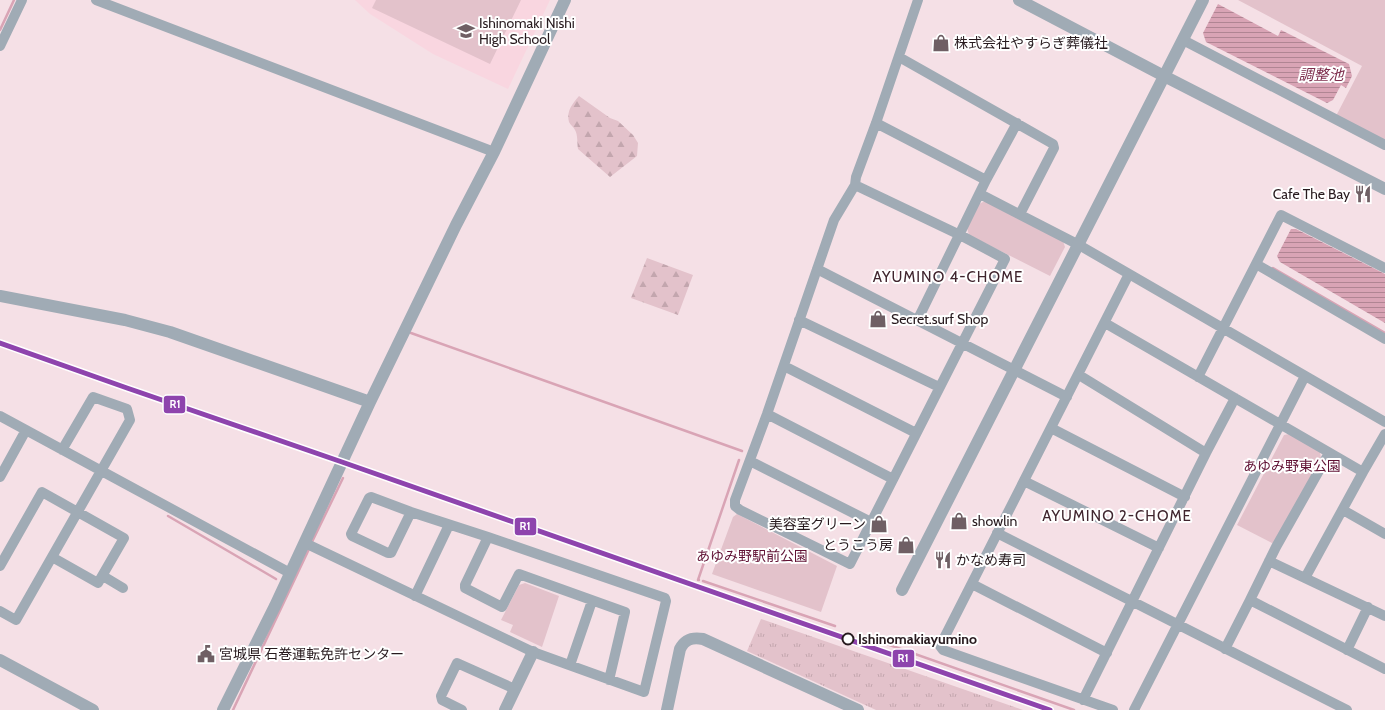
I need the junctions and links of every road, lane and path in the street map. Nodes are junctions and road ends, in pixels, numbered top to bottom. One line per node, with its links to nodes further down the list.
1 (22, 0): 8 (street)
2 (96, 0): 14 (street)
3 (565, 0): 14 (street)
4 (918, 0): 9 (street)
5 (1019, 0): 10 (street)
6 (1203, 0): 7 (street)
7 (1183, 40): 10 (street); 13 (street)
8 (0, 46)
9 (899, 57): 11 (street); 12 (street)
10 (1164, 76): 17 (street); 21 (street)
11 (876, 123): 15 (street); 16 (street)
12 (1017, 123): 15 (street); 19 (street)
13 (1385, 145)
14 (494, 152): 41 (street)
15 (986, 180): 18 (street)
16 (855, 185): 20 (street); 24 (street)
17 (1385, 189)
18 (980, 194): 19 (street); 20 (street)
19 (1020, 214): 21 (street)
20 (960, 235): 28 (street); 32 (street)
21 (1079, 245): 25 (street); 34 (street)
22 (1256, 264): 23 (street); 30 (street); 31 (street)
23 (1385, 268)
24 (817, 269): 27 (street); 28 (street)
25 (1129, 274): 29 (street); 30 (street)
26 (0, 296): 41 (street)
27 (799, 320): 33 (street); 38 (street)
28 (917, 320): 32 (street)
29 (1105, 323): 35 (street); 37 (street)
30 (1223, 328): 36 (street); 37 (street)
31 (1385, 339)
32 (962, 343): 34 (street); 38 (street)
33 (784, 366): 42 (street); 48 (street)
34 (1015, 370): 39 (street); 78 (street)
35 (1079, 375): 39 (street); 51 (street)
36 (1305, 376): 44 (street); 45 (street)
37 (1198, 377): 40 (street)
38 (939, 387): 48 (street)
39 (1067, 397): 46 (street)
40 (1235, 398): 45 (street); 51 (street)
41 (370, 402): 68 (street)
42 (767, 414): 53 (street); 57 (street)
43 (0, 416): 47 (street)
44 (1385, 422)
45 (1280, 424): 52 (street); 86 (street)
46 (1051, 428): 58 (street); 59 (street)
47 (26, 430): 50 (street); 56 (street)
48 (916, 433): 57 (street)
49 (1385, 434): 55 (street)
50 (62, 450): 54 (street); 54 (street)
51 (1206, 453): 59 (street)
52 (1329, 453): 55 (street); 71 (street)
53 (750, 461): 63 (street); 63 (street)
54 (100, 471): 61 (street); 73 (street)
55 (1363, 472): 60 (street)
56 (0, 477)
57 (893, 479): 63 (street)
58 (1024, 481): 65 (street); 69 (street)
59 (1185, 497): 69 (street)
60 (1343, 510): 66 (street); 75 (street)
61 (77, 512): 70 (street); 72 (street); 74 (street)
62 (411, 512): 62 (street); 64 (street)
63 (871, 522)
64 (449, 525): 67 (street); 79 (street)
65 (997, 532): 76 (street); 82 (street)
66 (1385, 534)
67 (488, 537): 81 (street); 94 (street)
68 (305, 543): 73 (street); 79 (street)
69 (1159, 548): 82 (street)
70 (52, 557): 74 (street); 84 (street)
71 (1269, 561): 75 (street); 80 (street)
72 (0, 566)
73 (290, 573): 98 (street)
74 (103, 576): 77 (street)
75 (1305, 578): 83 (street)
76 (972, 584): 90 (street); 96 (street)
77 (123, 588)
78 (902, 590)
79 (415, 596): 89 (street)
80 (1250, 600): 87 (street); 88 (street)
81 (592, 601): 92 (street); 94 (street)
82 (1133, 601): 86 (street); 90 (street)
83 (1368, 607): 85 (street); 88 (street)
84 (0, 611)
85 (1385, 616)
86 (1178, 624): 87 (street); 104 (street)
87 (1225, 648): 105 (street)
88 (1347, 650): 93 (street)
89 (533, 652): 92 (street); 95 (street)
90 (1107, 653): 96 (street)
91 (0, 660): 97 (street)
92 (570, 665): 94 (street)
93 (1385, 669)
94 (609, 680)
95 (515, 689): 99 (street); 100 (street)
96 (1083, 700): 103 (street)
97 (93, 710)
98 (223, 710)
99 (462, 710)
100 (505, 710)
101 (667, 710): 102 (street)
102 (858, 710)
103 (1113, 710)
104 (1134, 710)
105 (1347, 710)

